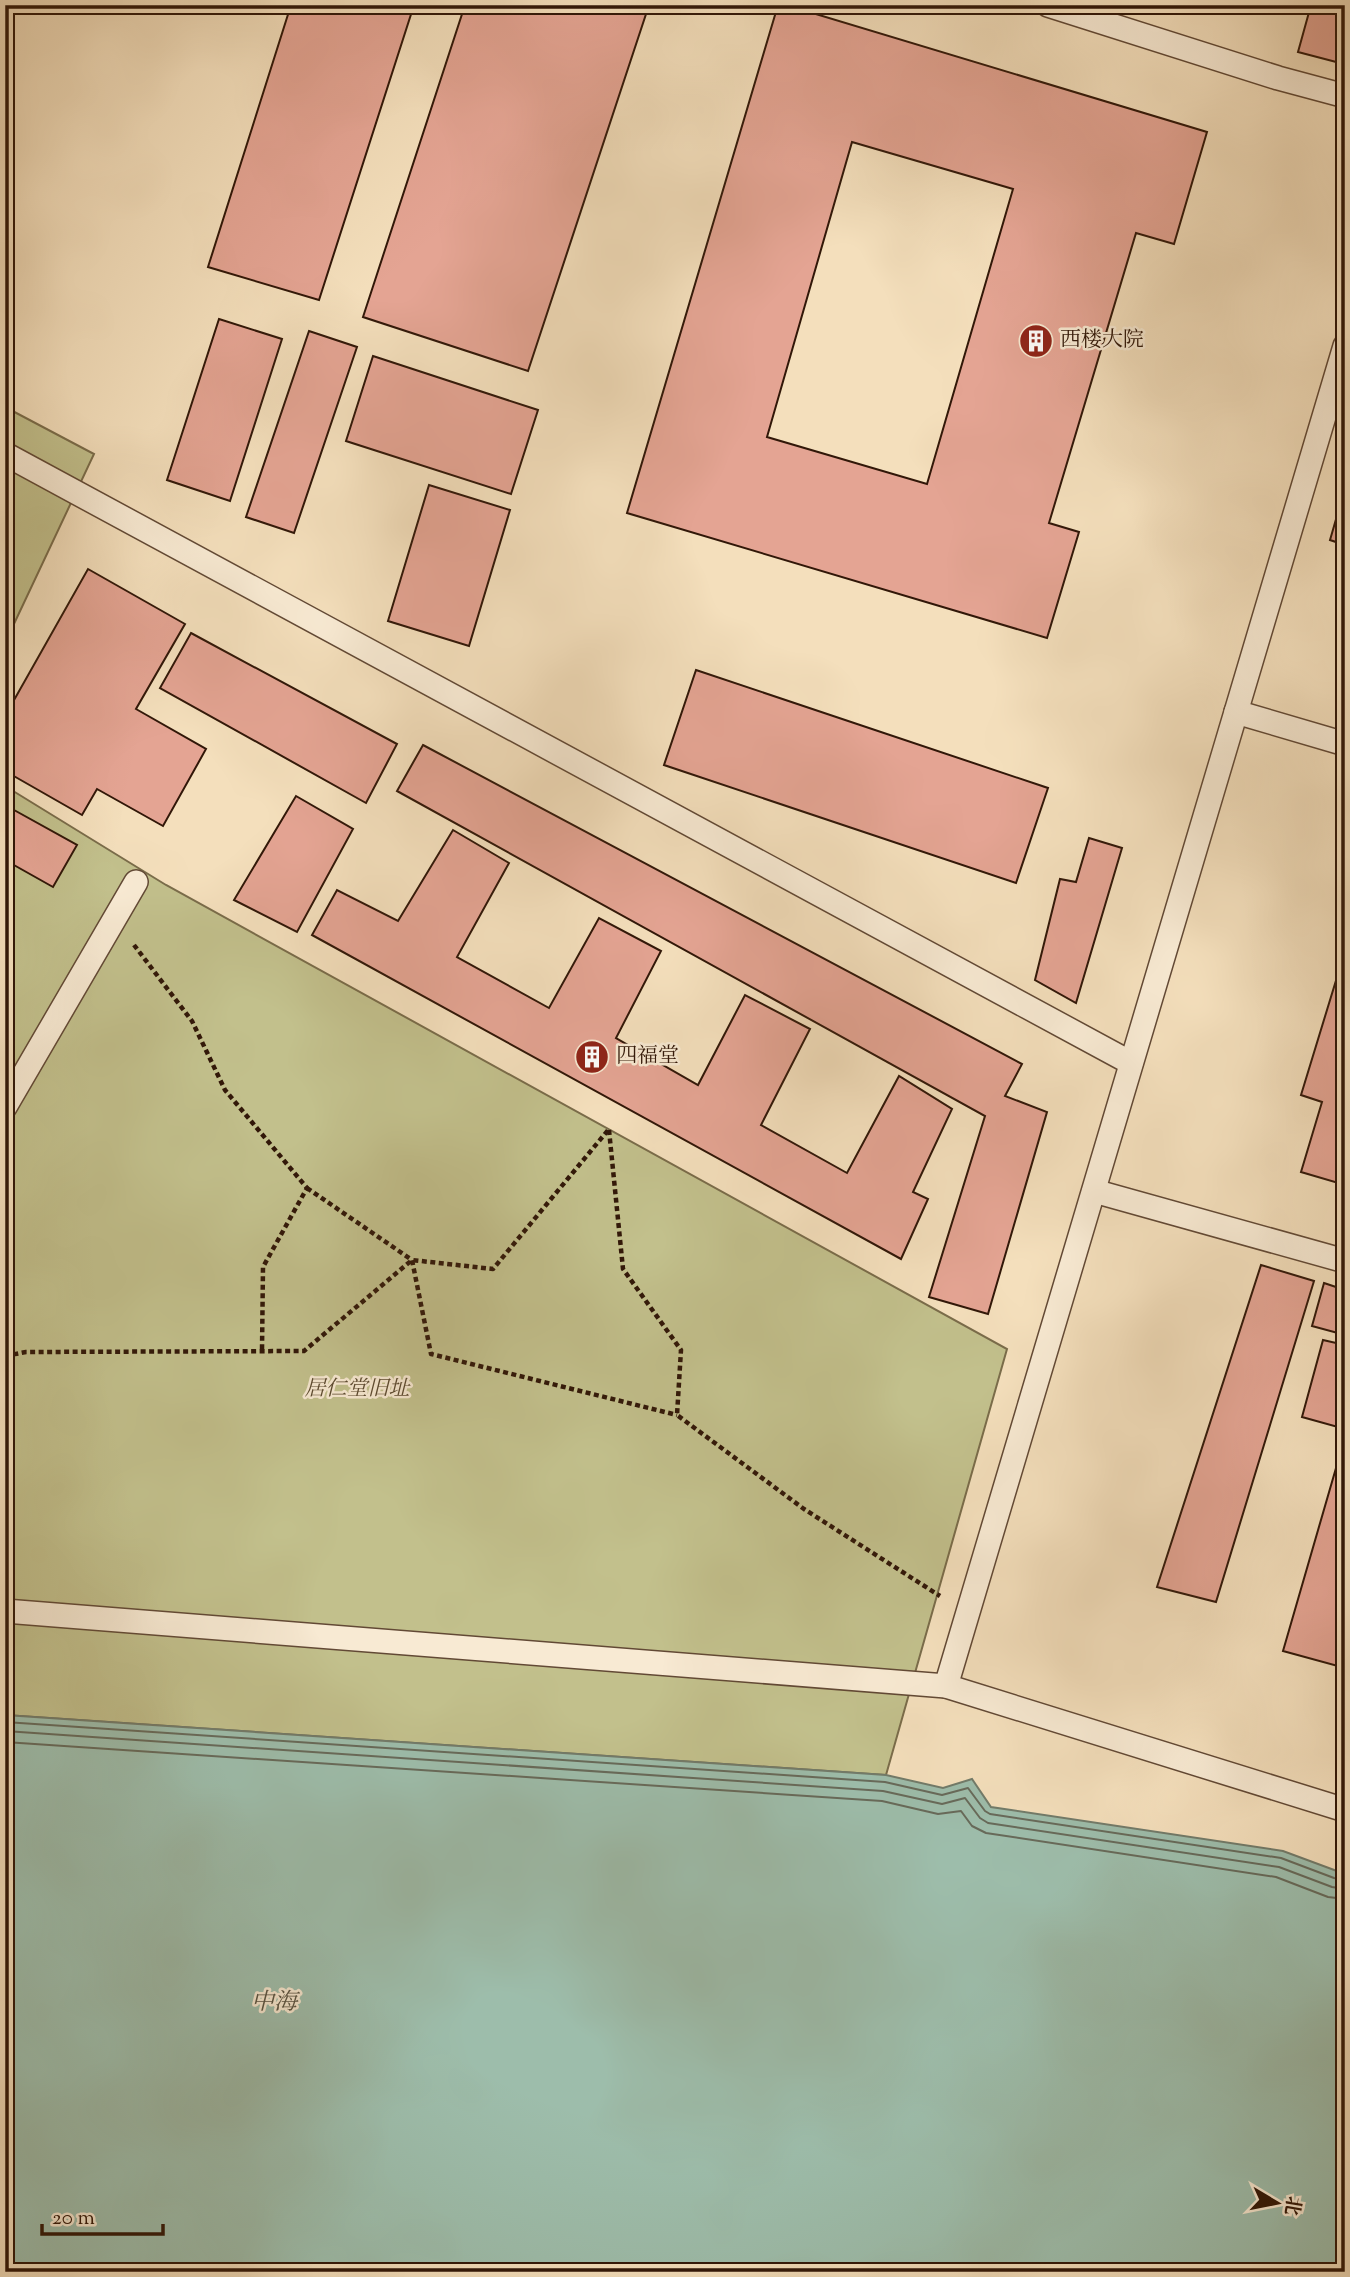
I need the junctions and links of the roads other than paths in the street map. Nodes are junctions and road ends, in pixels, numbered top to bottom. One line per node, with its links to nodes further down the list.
1 (1048, 5): 2 (lane)
2 (1345, 96)
3 (1345, 346): 4 (lane)
4 (1336, 409): 6 (lane)
5 (5, 454): 9 (lane)
6 (1236, 712): 7 (lane); 9 (lane)
7 (1345, 744)
8 (136, 882): 10 (lane)
9 (1131, 1063): 11 (lane)
10 (5, 1107)
11 (1094, 1191): 12 (lane); 14 (lane)
12 (1345, 1261)
13 (5, 1611): 14 (lane)
14 (946, 1686): 15 (lane)
15 (1345, 1810)

